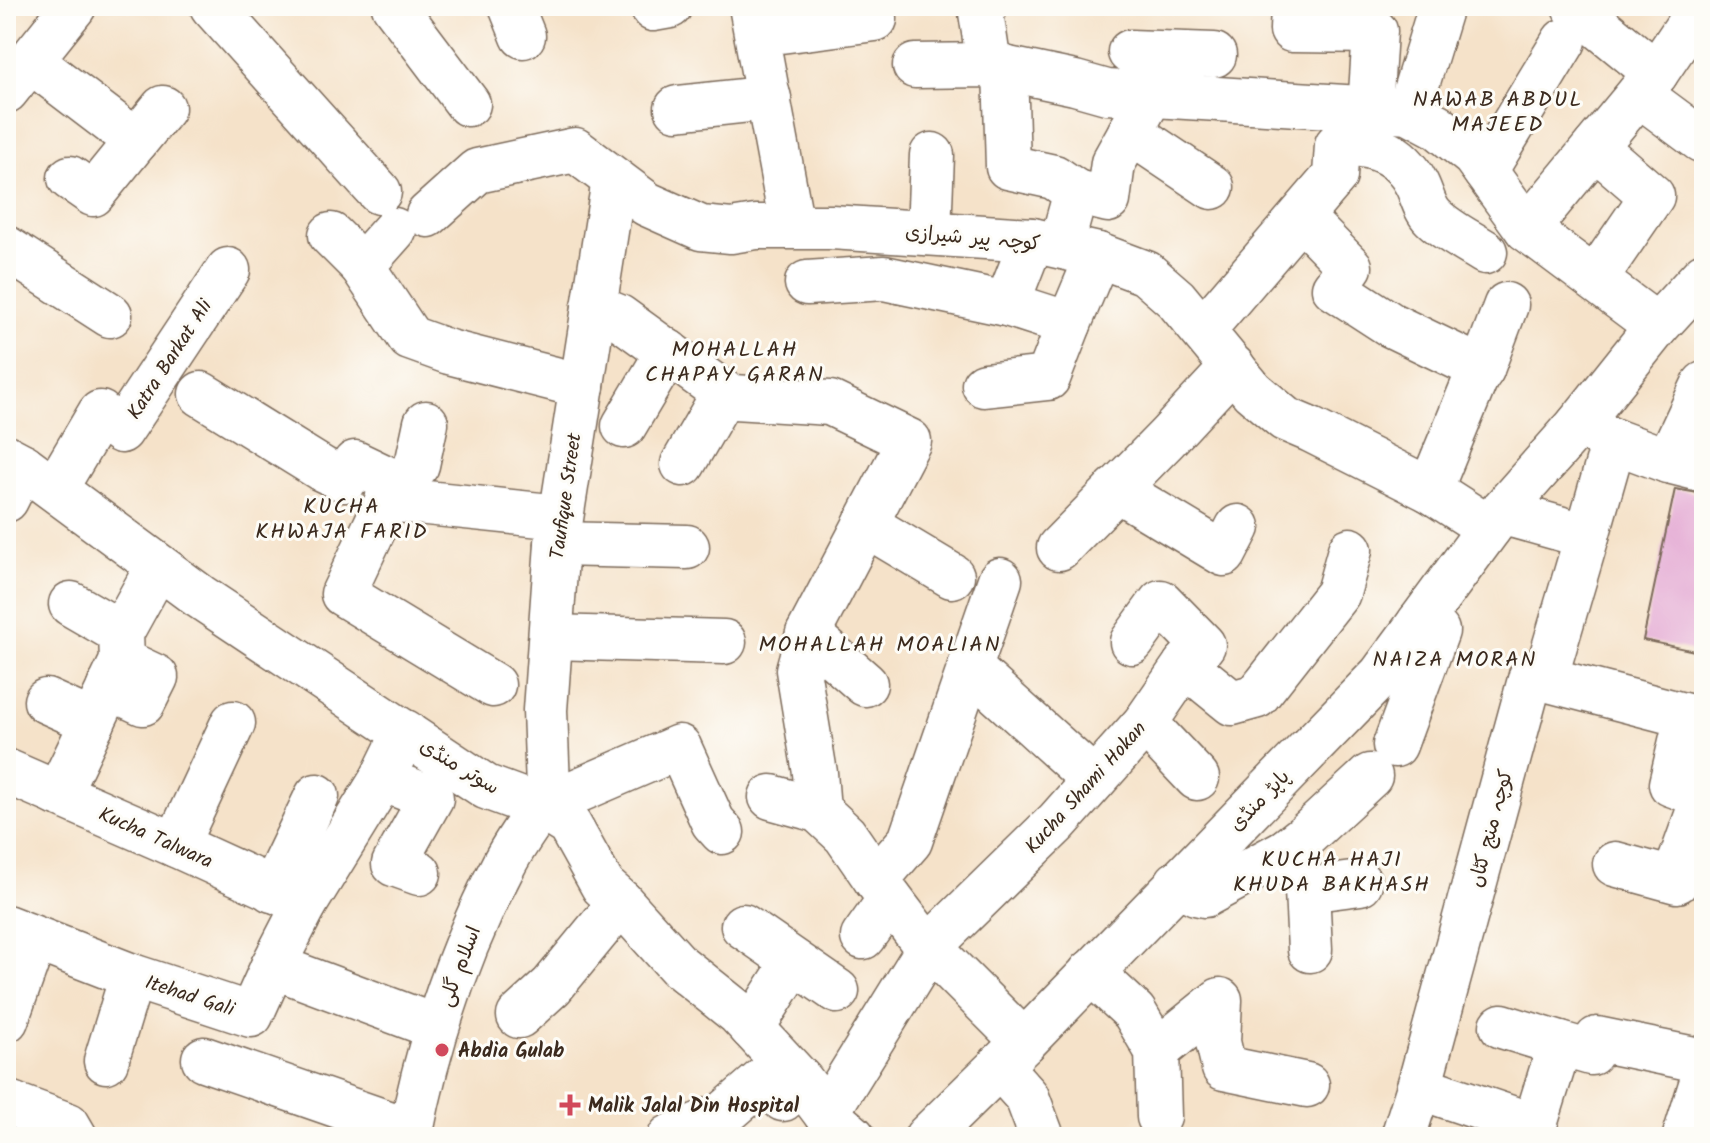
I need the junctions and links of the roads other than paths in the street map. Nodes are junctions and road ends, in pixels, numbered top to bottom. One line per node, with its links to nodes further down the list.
1 (74, 6): 14 (street)
2 (212, 6): 31 (street)
3 (394, 6): 18 (street)
4 (980, 6): 13 (street)
5 (1293, 6): 21 (street)
6 (1441, 6): 21 (street)
7 (1701, 6): 16 (street)
8 (875, 19): 9 (street)
9 (754, 20): 17 (street)
10 (1569, 24): 16 (street); 26 (street)
11 (1214, 55): 15 (street)
12 (915, 66): 13 (street)
13 (997, 66): 15 (street); 30 (street)
14 (18, 76): 23 (street)
15 (1135, 79): 21 (street); 29 (street); 30 (street)
16 (1647, 84): 22 (street); 24 (street)
17 (769, 98): 20 (street); 33 (street)
18 (468, 104)
19 (163, 108): 23 (street)
20 (677, 108)
21 (1390, 110): 26 (street)
22 (1701, 140)
23 (136, 141): 27 (street)
24 (1595, 147): 34 (street); 43 (street)
25 (932, 155): 35 (street)
26 (1485, 171): 34 (street)
27 (70, 178)
28 (614, 180): 31 (street, کوچہ پیر شیرازی); 33 (street, کوچہ پیر شیرازی); 47 (street, Taufique Street)
29 (1212, 187)
30 (1076, 192): 37 (street)
31 (400, 212): 40 (street, کوچہ پیر شیرازی)
32 (1301, 217): 39 (street); 51 (street); 54 (street)
33 (792, 226): 35 (street, کوچہ پیر شیرازی)
34 (1527, 229): 43 (street)
35 (929, 233): 37 (street, کوچہ پیر شیرازی)
36 (331, 235): 40 (street)
37 (1064, 247): 45 (street); 49 (street); 51 (street, کوچہ پیر شیرازی)
38 (6, 248): 48 (street)
39 (1485, 252)
40 (362, 266): 57 (street)
41 (228, 270): 65 (street, Katra Barkat Ali)
42 (1704, 275): 50 (street)
43 (1595, 279): 50 (street)
44 (807, 283): 45 (street)
45 (1007, 304): 49 (street)
46 (1506, 305): 54 (street)
47 (594, 307): 52 (street); 57 (street, Taufique Street)
48 (110, 315)
49 (1069, 324): 56 (street)
50 (1657, 326): 62 (street)
51 (1203, 330): 53 (street, کوچہ پیر شیرازی)
52 (668, 352): 58 (street); 61 (street)
53 (1233, 367): 66 (street); 67 (street, کوچہ پیر شیرازی)
54 (1482, 369): 67 (street)
55 (1704, 384): 64 (street)
56 (984, 385)
57 (582, 386): 72 (street, Taufique Street)
58 (724, 393): 63 (street); 70 (street)
59 (201, 394): 68 (street)
60 (426, 423): 68 (street)
61 (624, 426)
62 (1596, 433): 64 (street); 69 (street, پاپڑ منڈی); 73 (street, کوچہ منج کٹاں)
63 (683, 464)
64 (1686, 466)
65 (22, 478): 77 (street, سوتر منڈی)
66 (1116, 489): 71 (street); 75 (street)
67 (1430, 490): 69 (street, کوچہ پیر شیرازی)
68 (395, 492): 72 (street); 91 (street)
69 (1495, 520): 73 (street, کوچہ پیر شیرازی); 81 (street, پاپڑ منڈی)
70 (865, 524): 78 (street); 82 (street)
71 (1238, 527)
72 (559, 530): 74 (street); 83 (street, Taufique Street)
73 (1587, 536): 89 (street, کوچہ منج کٹاں)
74 (687, 547)
75 (1059, 548)
76 (1350, 550): 86 (street)
77 (158, 566): 88 (street); 95 (street, سوتر منڈی)
78 (952, 576)
79 (1000, 580): 87 (street)
80 (71, 604): 88 (street)
81 (1419, 623): 108 (street); 112 (street, پاپڑ منڈی)
82 (808, 634): 90 (street); 105 (street)
83 (552, 637): 84 (street); 104 (street, Taufique Street)
84 (724, 642)
85 (1132, 642): 86 (street, Kucha Shami Hokan)
86 (1185, 665): 94 (street, Kucha Shami Hokan)
87 (970, 668): 99 (street); 114 (street)
88 (111, 676): 92 (street); 100 (street)
89 (1545, 679): 102 (street); 141 (street, کوچہ منج کٹاں)
90 (865, 684)
91 (493, 685)
92 (46, 701)
93 (233, 723): 107 (street)
94 (1145, 723): 97 (street); 99 (street, Kucha Shami Hokan)
95 (405, 732): 98 (street); 104 (street, سوتر منڈی)
96 (6, 771): 100 (street, Kucha Talwara)
97 (1197, 778)
98 (382, 779): 111 (street); 116 (street)
99 (1094, 780): 121 (street, Kucha Shami Hokan)
100 (58, 794): 107 (street, Kucha Talwara)
101 (317, 796): 116 (street)
102 (1704, 796): 110 (street)
103 (771, 797): 105 (street)
104 (546, 808): 106 (street); 117 (street, سوتر منڈی); 131 (street, اسلام گلی)
105 (818, 810): 114 (street)
106 (722, 832)
107 (176, 845): 116 (street, Kucha Talwara)
108 (1286, 851): 112 (street); 115 (street)
109 (1615, 864): 110 (street)
110 (1692, 868)
111 (419, 873)
112 (1177, 883): 125 (street, پاپڑ منڈی)
113 (1360, 883): 115 (street)
114 (883, 889): 120 (street); 121 (street)
115 (1307, 890): 122 (street)
116 (288, 897): 124 (street)
117 (621, 902): 128 (street); 132 (street, سوتر منڈی)
118 (743, 926): 123 (street)
119 (20, 933): 126 (street, Itehad Gali); 129 (street)
120 (863, 937)
121 (930, 946): 135 (street); 144 (street, Kucha Shami Hokan)
122 (1310, 950)
123 (794, 962): 127 (street); 132 (street)
124 (273, 966): 126 (street, Itehad Gali); 131 (street)
125 (1091, 972): 134 (street); 135 (street, پاپڑ منڈی)
126 (132, 976): 137 (street)
127 (837, 991)
128 (519, 1016)
129 (6, 1020)
130 (1502, 1026): 133 (street)
131 (436, 1027): 146 (street, اسلام گلی)
132 (752, 1028): 144 (street, سوتر منڈی)
133 (1560, 1044): 138 (street); 145 (street)
134 (1157, 1051): 140 (street); 143 (street)
135 (1011, 1054): 150 (street, پاپڑ منڈی); 151 (street)
136 (204, 1059): 146 (street)
137 (106, 1061)
138 (1704, 1061)
139 (1704, 1075): 147 (street)
140 (1307, 1085)
141 (1419, 1087): 145 (street); 152 (street, کوچہ منج کٹاں)
142 (6, 1102): 148 (street)
143 (1159, 1117)
144 (836, 1121): 149 (street)
145 (1532, 1132)
146 (411, 1134)
147 (1685, 1136)
148 (75, 1137)
149 (670, 1137)
150 (927, 1137)
151 (1042, 1137)
152 (1403, 1137)

